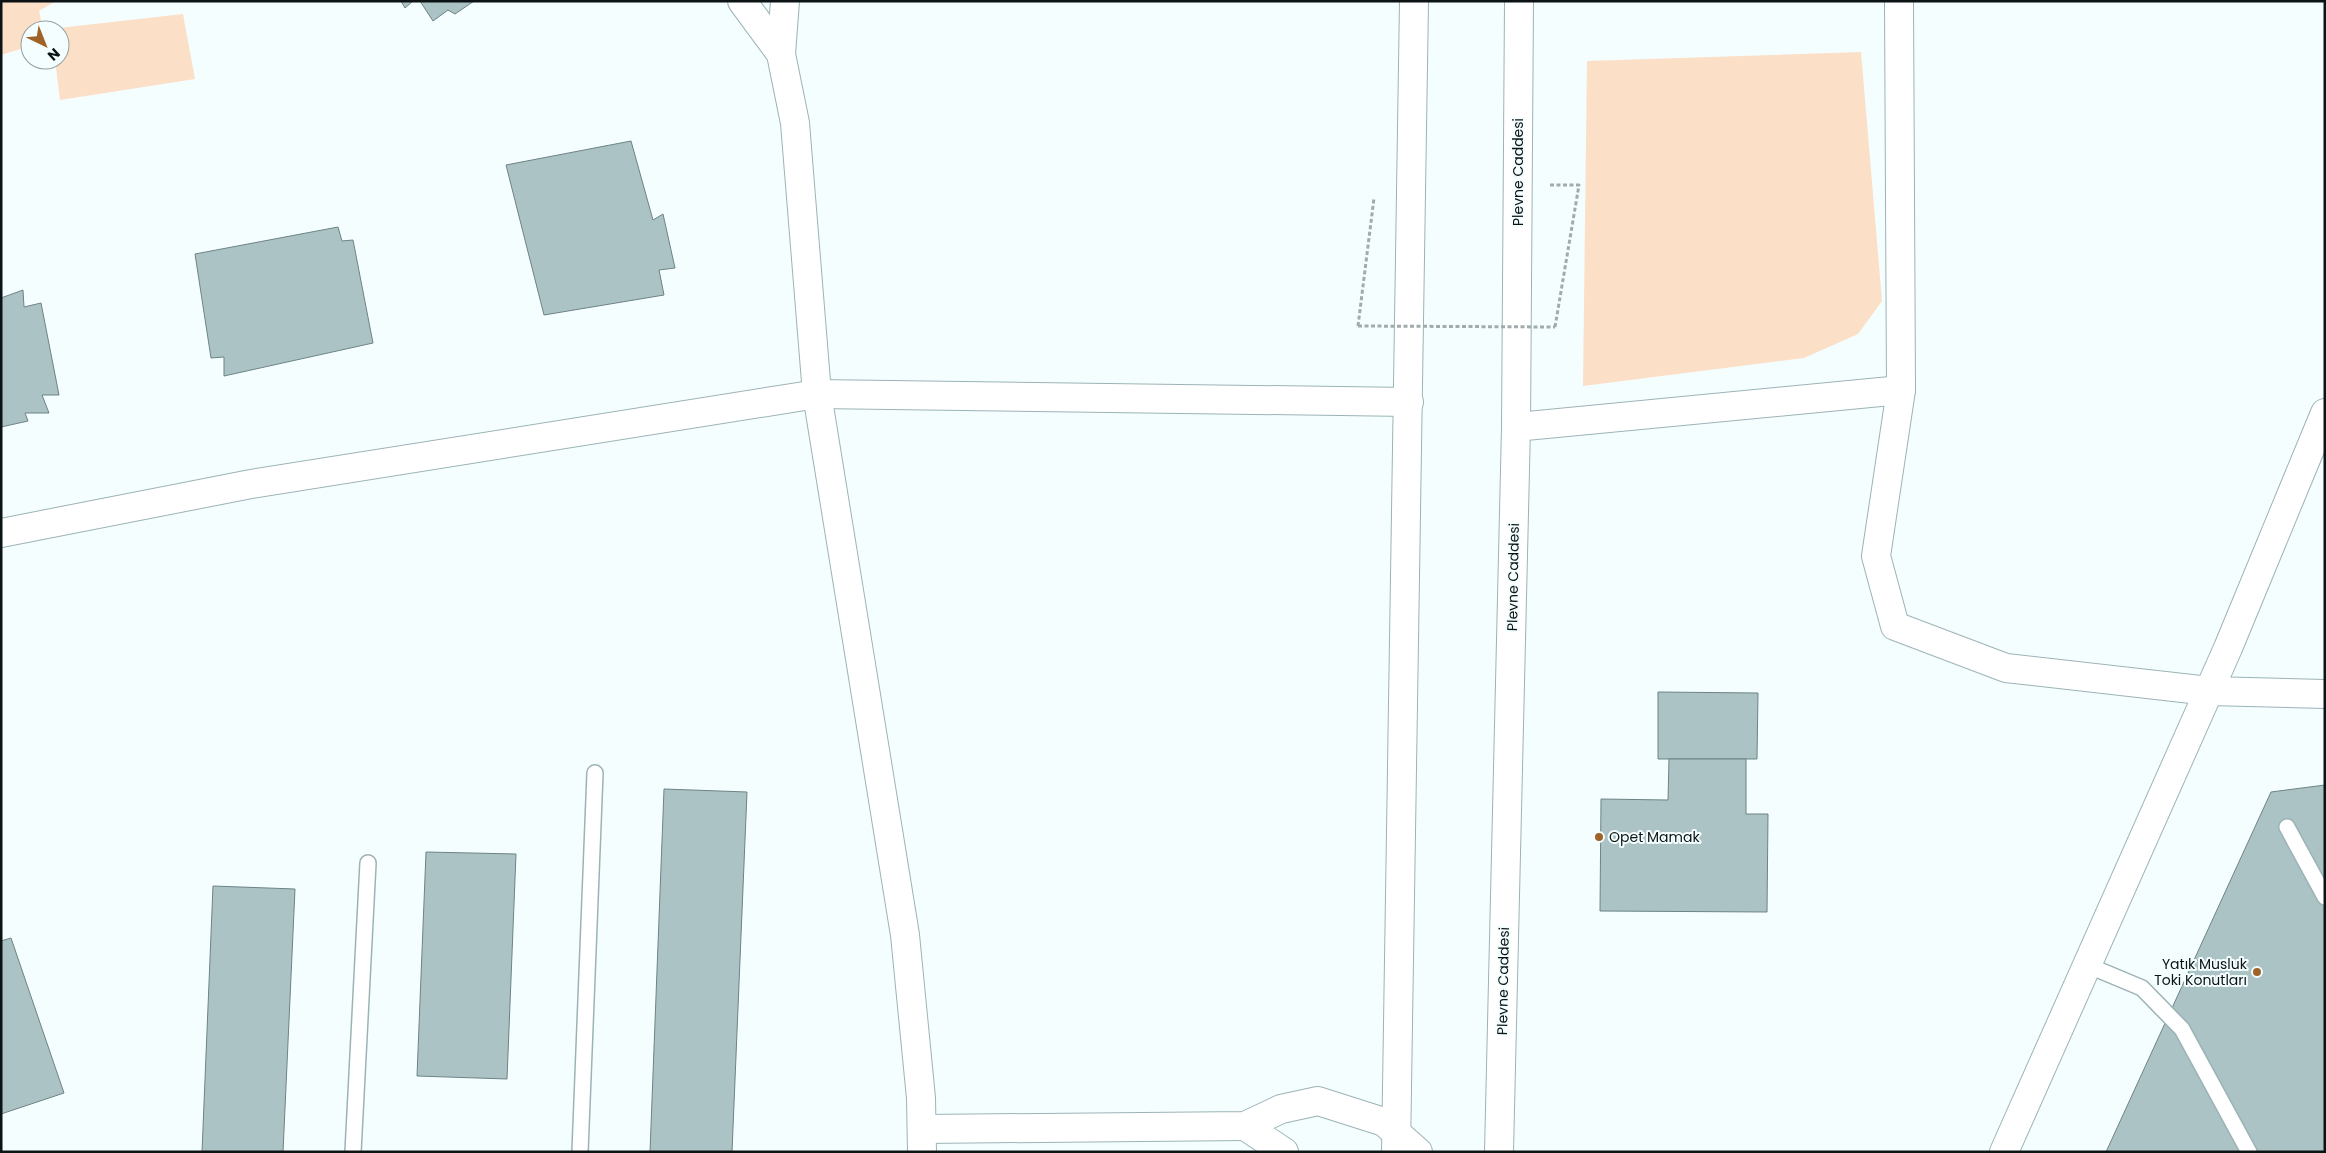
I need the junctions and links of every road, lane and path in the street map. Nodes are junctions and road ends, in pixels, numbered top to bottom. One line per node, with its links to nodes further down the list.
1 (742, 1): 6 (street)
2 (785, 1): 6 (street)
3 (1414, 1): 11 (street)
4 (1518, 1): 13 (street, Plevne Caddesi)
5 (1899, 1): 9 (street)
6 (781, 54): 10 (street)
7 (1579, 185): 8 (path, bridge)
8 (1376, 188)
9 (1901, 390): 13 (street); 15 (street)
10 (817, 394): 11 (street); 14 (street); 23 (street)
11 (1409, 402): 24 (street)
12 (2325, 413): 15 (street)
13 (1516, 427): 29 (street, Plevne Caddesi)
14 (1, 533)
15 (2209, 691): 16 (street); 21 (street)
16 (2325, 694)
17 (595, 773): 26 (lane)
18 (2287, 827): 20 (lane)
19 (368, 863): 25 (lane)
20 (2325, 897)
21 (2087, 965): 30 (street); 31 (lane)
22 (1245, 1126): 23 (street); 24 (street); 27 (street)
23 (922, 1140)
24 (1397, 1142): 28 (street)
25 (353, 1152)
26 (580, 1152)
27 (1284, 1152)
28 (1418, 1152)
29 (1499, 1152)
30 (2004, 1152)
31 (2249, 1152)

